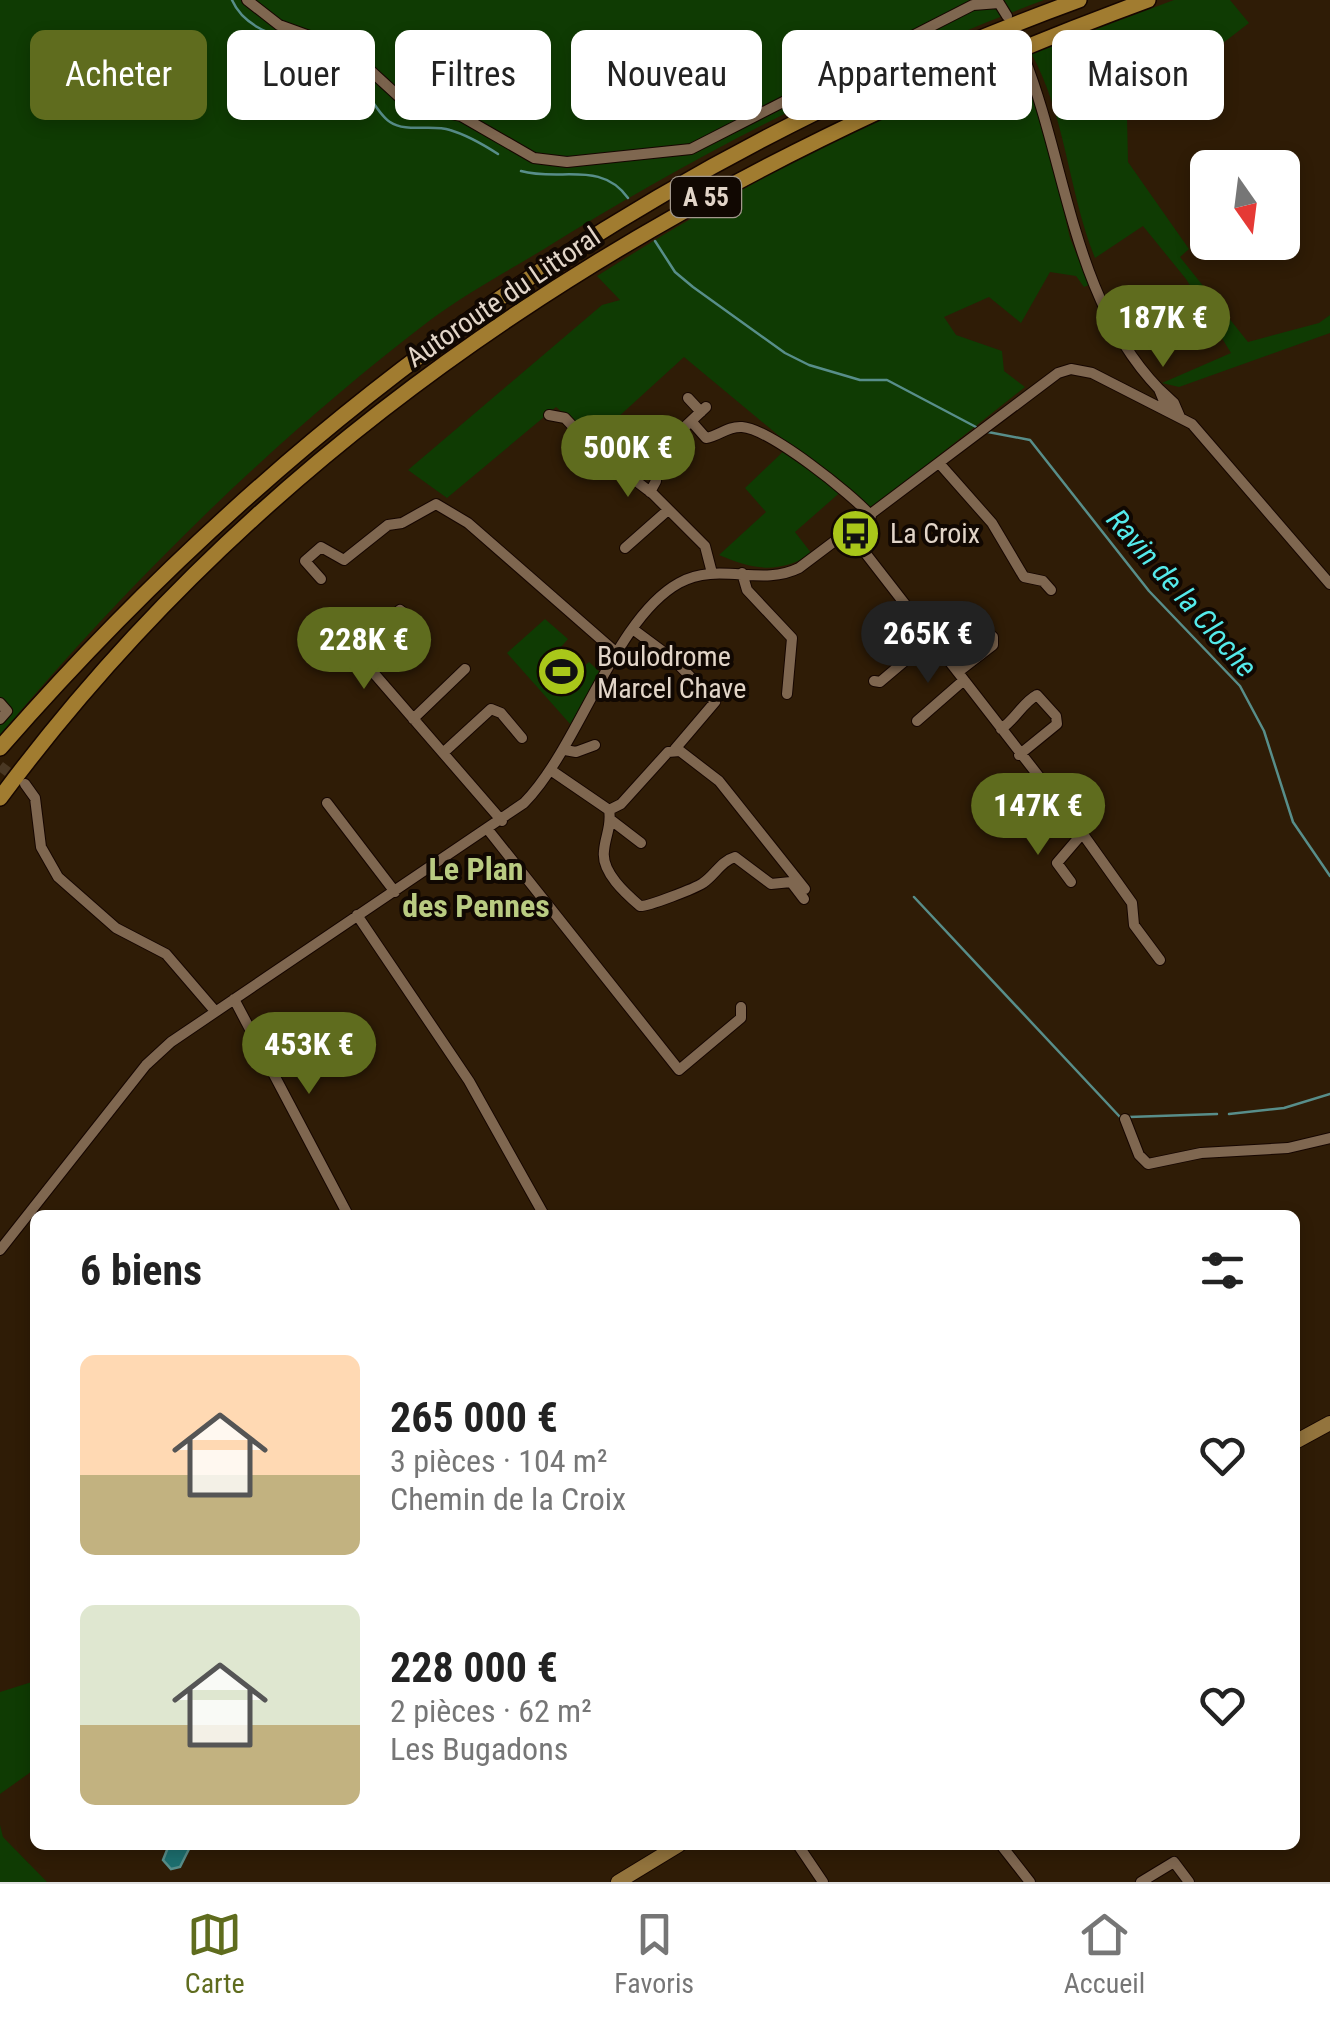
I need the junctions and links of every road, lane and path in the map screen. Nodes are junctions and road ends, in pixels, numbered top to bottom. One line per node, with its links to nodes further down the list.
1 (247, 0): 4 (street)
2 (1079, 0): 42 (highway, Autoroute du Littoral / A 55)
3 (1148, 0): 49 (highway, Autoroute du Littoral / A 55)
4 (1007, 7)
5 (1032, 76): 6 (street)
6 (1159, 389): 8 (street); 10 (street)
7 (688, 398): 11 (street)
8 (1168, 411): 10 (street); 12 (street)
9 (548, 415): 13 (street)
10 (1180, 417): 21 (street)
11 (691, 422): 13 (street); 15 (street)
12 (939, 463): 15 (street); 22 (street)
13 (650, 492): 14 (street)
14 (668, 510): 17 (street); 18 (street)
15 (870, 516): 16 (street)
16 (850, 532): 19 (street); 26 (street)
17 (625, 548)
18 (712, 573): 19 (street); 25 (street)
19 (742, 574): 33 (street)
20 (320, 579): 29 (street)
21 (1330, 584)
22 (1052, 590)
23 (416, 624): 27 (street)
24 (336, 628): 27 (street)
25 (634, 630): 29 (street); 45 (street)
26 (932, 638): 28 (street); 32 (street)
27 (352, 648): 37 (street)
28 (940, 649): 31 (street); 31 (street)
29 (619, 654): 44 (street)
30 (465, 669): 37 (street)
31 (961, 676): 38 (street); 39 (street)
32 (874, 681)
33 (787, 694)
34 (0, 703): 36 (street)
35 (486, 703): 43 (street)
36 (0, 719)
37 (413, 719): 43 (street)
38 (917, 721)
39 (1002, 729): 46 (street); 46 (street)
40 (522, 738): 43 (street)
41 (595, 745): 44 (street)
42 (0, 748)
43 (441, 750): 52 (street)
44 (565, 750): 47 (street)
45 (675, 750): 51 (street); 51 (street)
46 (1019, 755): 54 (street)
47 (552, 770): 51 (street); 52 (street)
48 (25, 784): 62 (street)
49 (0, 798)
50 (327, 803): 57 (street)
51 (610, 815): 55 (street)
52 (502, 821): 53 (street)
53 (489, 831): 57 (street); 61 (street)
54 (1081, 835): 56 (street); 59 (street)
55 (641, 843)
56 (1071, 882)
57 (395, 892): 58 (street)
58 (357, 915): 60 (street); 67 (street)
59 (1160, 960)
60 (234, 998): 62 (street); 66 (street)
61 (741, 1007)
62 (215, 1012): 65 (street)
63 (1125, 1119): 64 (street)
64 (1330, 1138)
65 (32, 1210)
66 (345, 1210)
67 (541, 1210)
68 (30, 1212): 69 (street)
69 (0, 1250)
70 (1330, 1423): 71 (main road)
71 (1300, 1439)
72 (670, 1850): 75 (main road)
73 (801, 1850): 76 (street)
74 (1005, 1850): 77 (street)
75 (618, 1882)
76 (823, 1882)
77 (1030, 1882)
78 (1141, 1882): 79 (street)
79 (1189, 1882)

